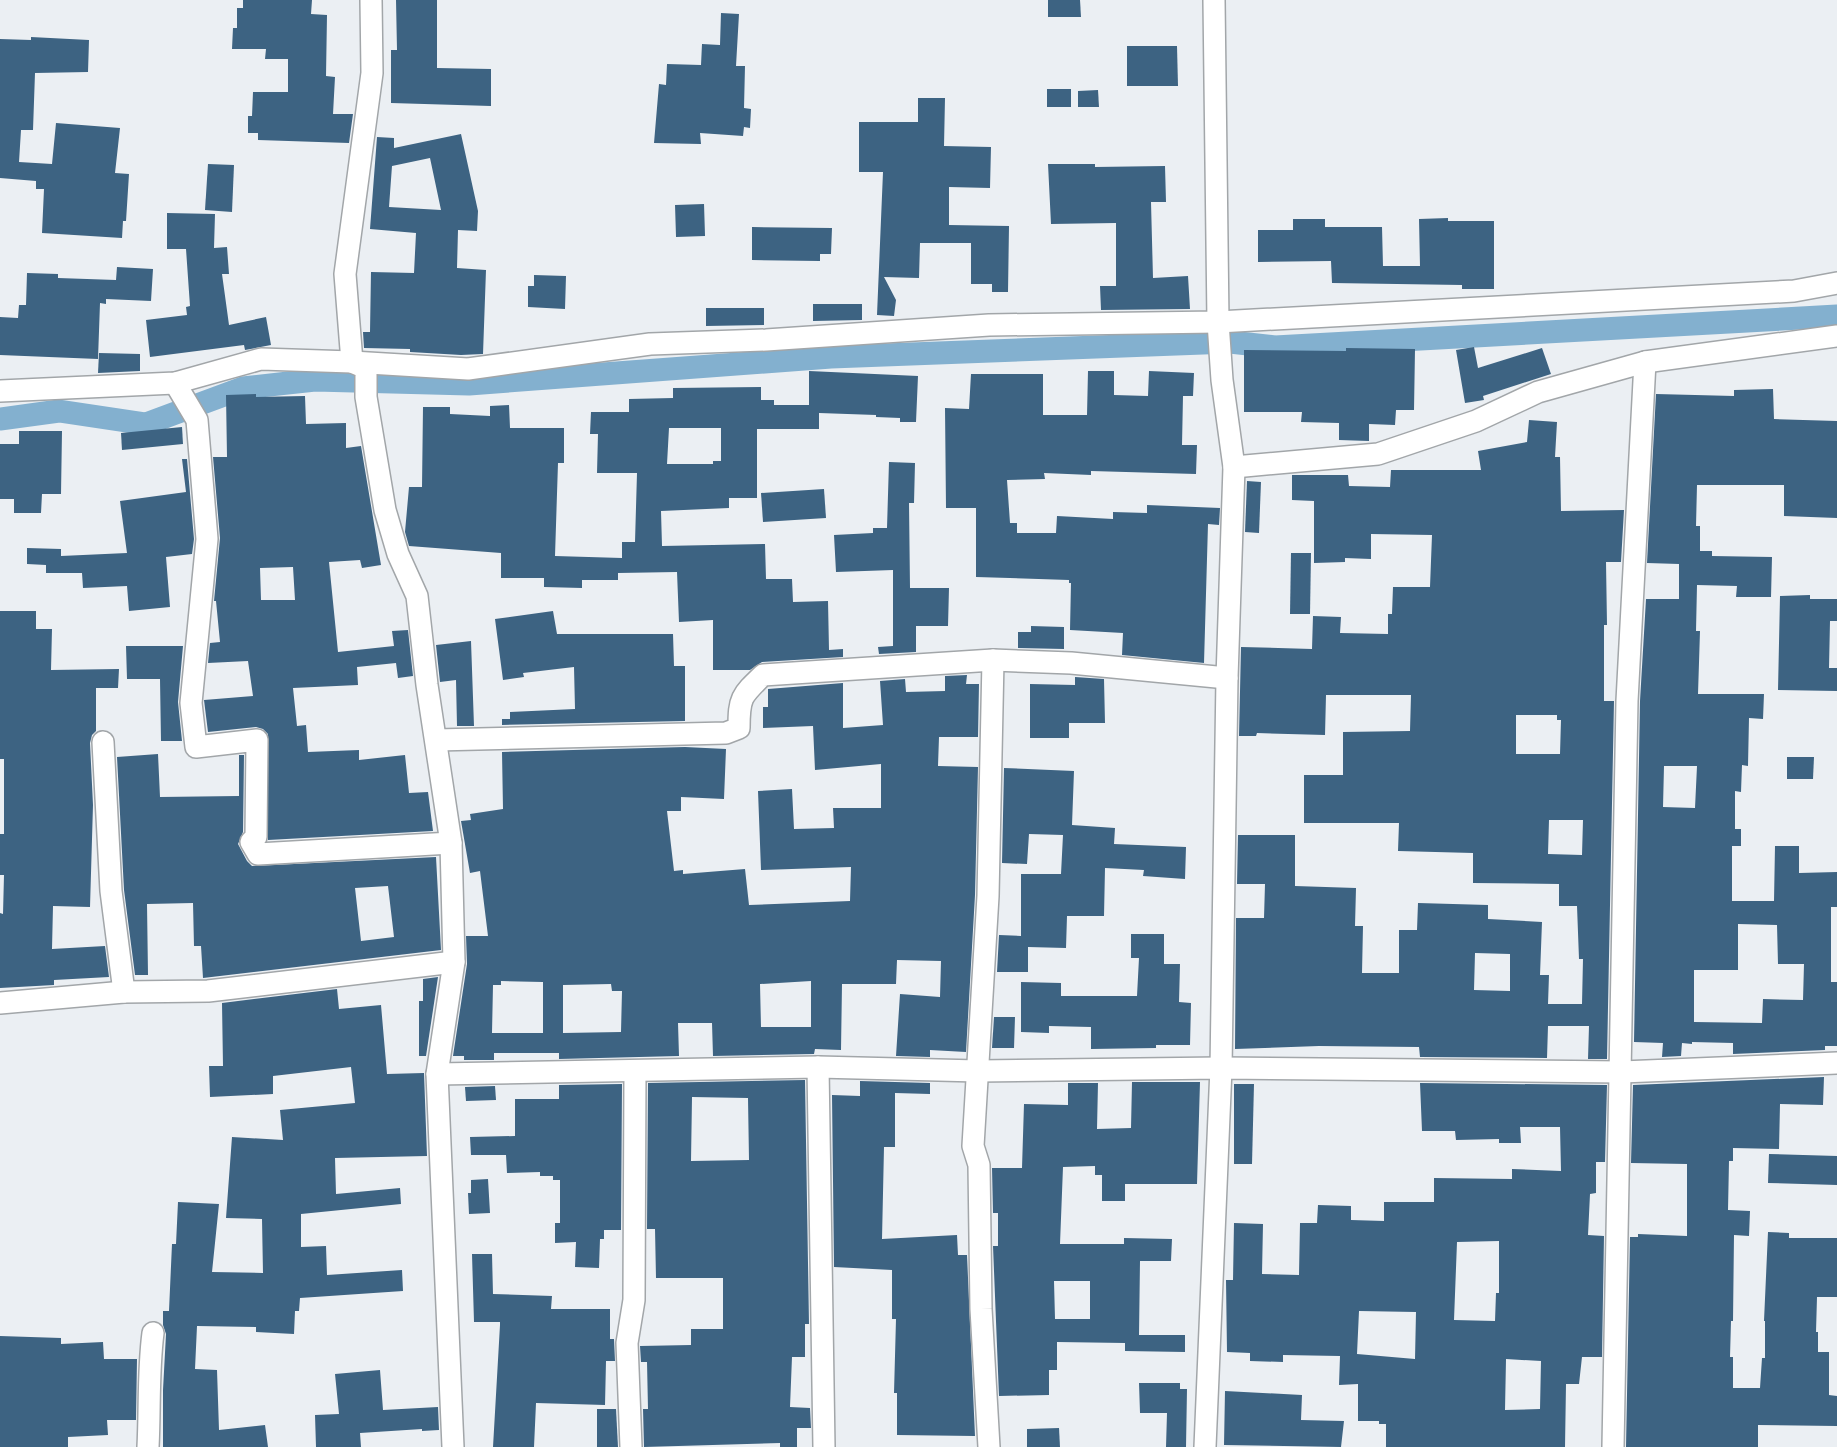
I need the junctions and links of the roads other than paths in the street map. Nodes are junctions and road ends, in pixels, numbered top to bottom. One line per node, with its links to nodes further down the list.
1 (371, 0): 7 (street)
2 (1214, 0): 4 (street)
3 (1837, 283): 4 (street)
4 (1218, 322): 7 (street); 10 (street)
5 (1837, 336): 6 (street)
6 (1645, 362): 10 (street); 24 (street)
7 (359, 365): 8 (street); 13 (street)
8 (175, 383): 9 (street); 15 (street)
9 (0, 391)
10 (1234, 467): 12 (street)
11 (993, 660): 12 (street); 13 (street); 22 (street)
12 (1227, 678): 21 (street)
13 (436, 740): 15 (street)
14 (103, 742): 17 (street)
15 (451, 842): 16 (street)
16 (454, 962): 17 (street); 25 (street)
17 (124, 992): 18 (street)
18 (0, 1003)
19 (1837, 1063): 24 (street)
20 (818, 1067): 22 (street); 23 (street); 30 (street)
21 (1221, 1068): 22 (street); 24 (street); 32 (street)
22 (978, 1070): 31 (street)
23 (635, 1071): 25 (street); 29 (street)
24 (1622, 1072): 33 (street)
25 (437, 1074): 28 (street)
26 (153, 1333): 27 (street)
27 (148, 1447)
28 (453, 1447)
29 (631, 1447)
30 (824, 1447)
31 (989, 1447)
32 (1205, 1447)
33 (1613, 1447)

